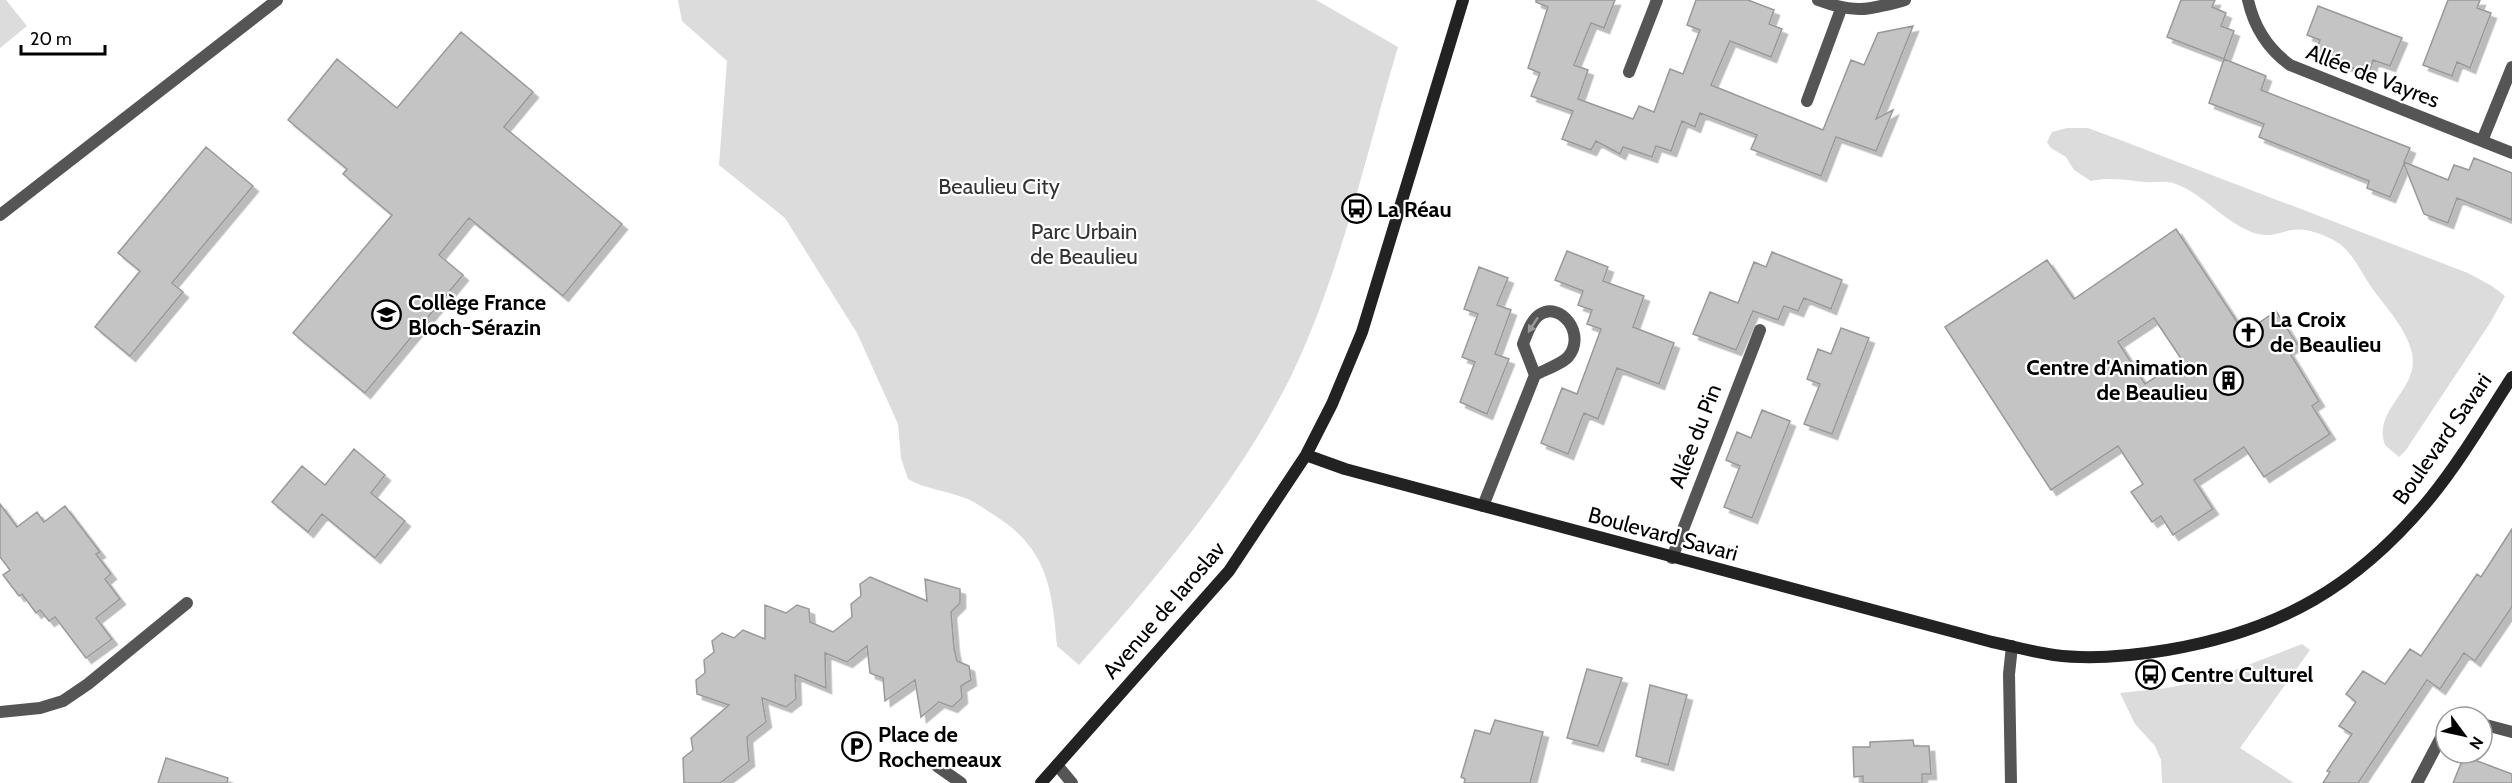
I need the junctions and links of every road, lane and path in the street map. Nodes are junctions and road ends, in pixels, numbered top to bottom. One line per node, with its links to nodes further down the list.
1 (277, 0): 13 (street)
2 (1463, 0): 17 (street, Avenue de Iaroslav)
3 (1657, 0): 9 (street)
4 (1818, 0): 7 (street)
5 (1905, 0): 7 (street)
6 (2248, 0): 11 (street, Allée de Vayres)
7 (1841, 9): 10 (street)
8 (2512, 67): 11 (street)
9 (1629, 72)
10 (1807, 101)
11 (2482, 141): 12 (street, Allée de Vayres)
12 (2512, 153)
13 (0, 215)
14 (1760, 330): 19 (street, Allée du Pin)
15 (1535, 375): 15 (street, one-way to 15); 18 (street)
16 (2512, 377): 21 (street, Boulevard Savari)
17 (1306, 455): 18 (street, Boulevard Savari); 26 (street, Avenue de Iaroslav)
18 (1483, 506): 19 (street, Boulevard Savari)
19 (1672, 558): 21 (street, Boulevard Savari)
20 (186, 603): 22 (street)
21 (2012, 646): 31 (street)
22 (0, 712)
23 (2494, 727): 24 (street)
24 (2512, 732)
25 (2434, 748): 32 (street)
26 (1057, 765): 29 (street, Avenue de Iaroslav); 30 (street)
27 (937, 766): 28 (street)
28 (961, 783)
29 (1041, 783)
30 (1072, 783)
31 (2011, 783)
32 (2417, 783)

